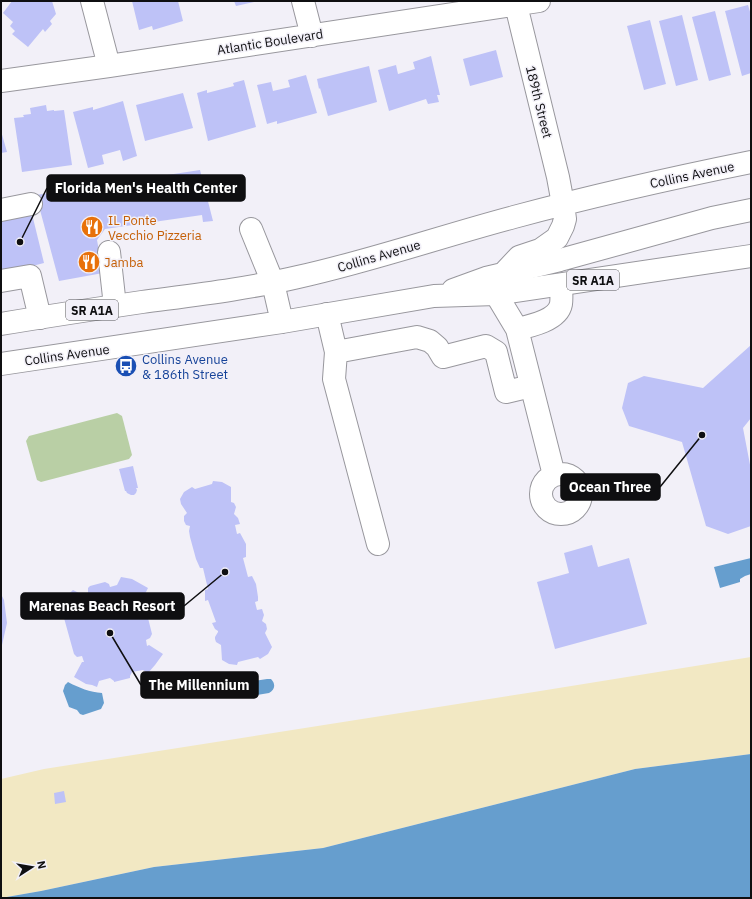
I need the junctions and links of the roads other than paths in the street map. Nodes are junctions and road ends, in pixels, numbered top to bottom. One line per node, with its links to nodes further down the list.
1 (92, 1): 6 (main road)
2 (303, 1): 5 (main road)
3 (539, 1): 4 (main road, Atlantic Boulevard)
4 (515, 3): 5 (main road, Atlantic Boulevard); 10 (main road, 189th Street)
5 (312, 36): 6 (main road, Atlantic Boulevard)
6 (109, 66): 7 (main road, Atlantic Boulevard)
7 (1, 81)
8 (751, 162): 10 (main road, Collins Avenue / SR A1A)
9 (31, 204): 11 (main road)
10 (563, 204): 17 (main road, Collins Avenue / SR A1A); 18 (main road, 189th Street)
11 (1, 210)
12 (751, 210): 18 (main road)
13 (251, 229): 17 (main road)
14 (109, 252): 20 (main road)
15 (751, 256): 19 (main road, SR A1A)
16 (1, 281): 22 (main road)
17 (273, 283): 20 (main road, Collins Avenue / SR A1A); 23 (main road)
18 (499, 284): 19 (main road, SR A1A); 21 (main road, Collins Avenue); 25 (main road)
19 (561, 284): 25 (main road)
20 (115, 306): 22 (main road, Collins Avenue / SR A1A)
21 (327, 314): 23 (main road, Collins Avenue); 26 (main road)
22 (40, 318): 24 (main road, Collins Avenue / SR A1A)
23 (282, 322): 27 (main road, Collins Avenue)
24 (1, 324)
25 (517, 329): 28 (main road)
26 (336, 352): 28 (main road); 30 (main road)
27 (1, 364)
28 (532, 386): 29 (main road)
29 (554, 475)
30 (378, 544)

